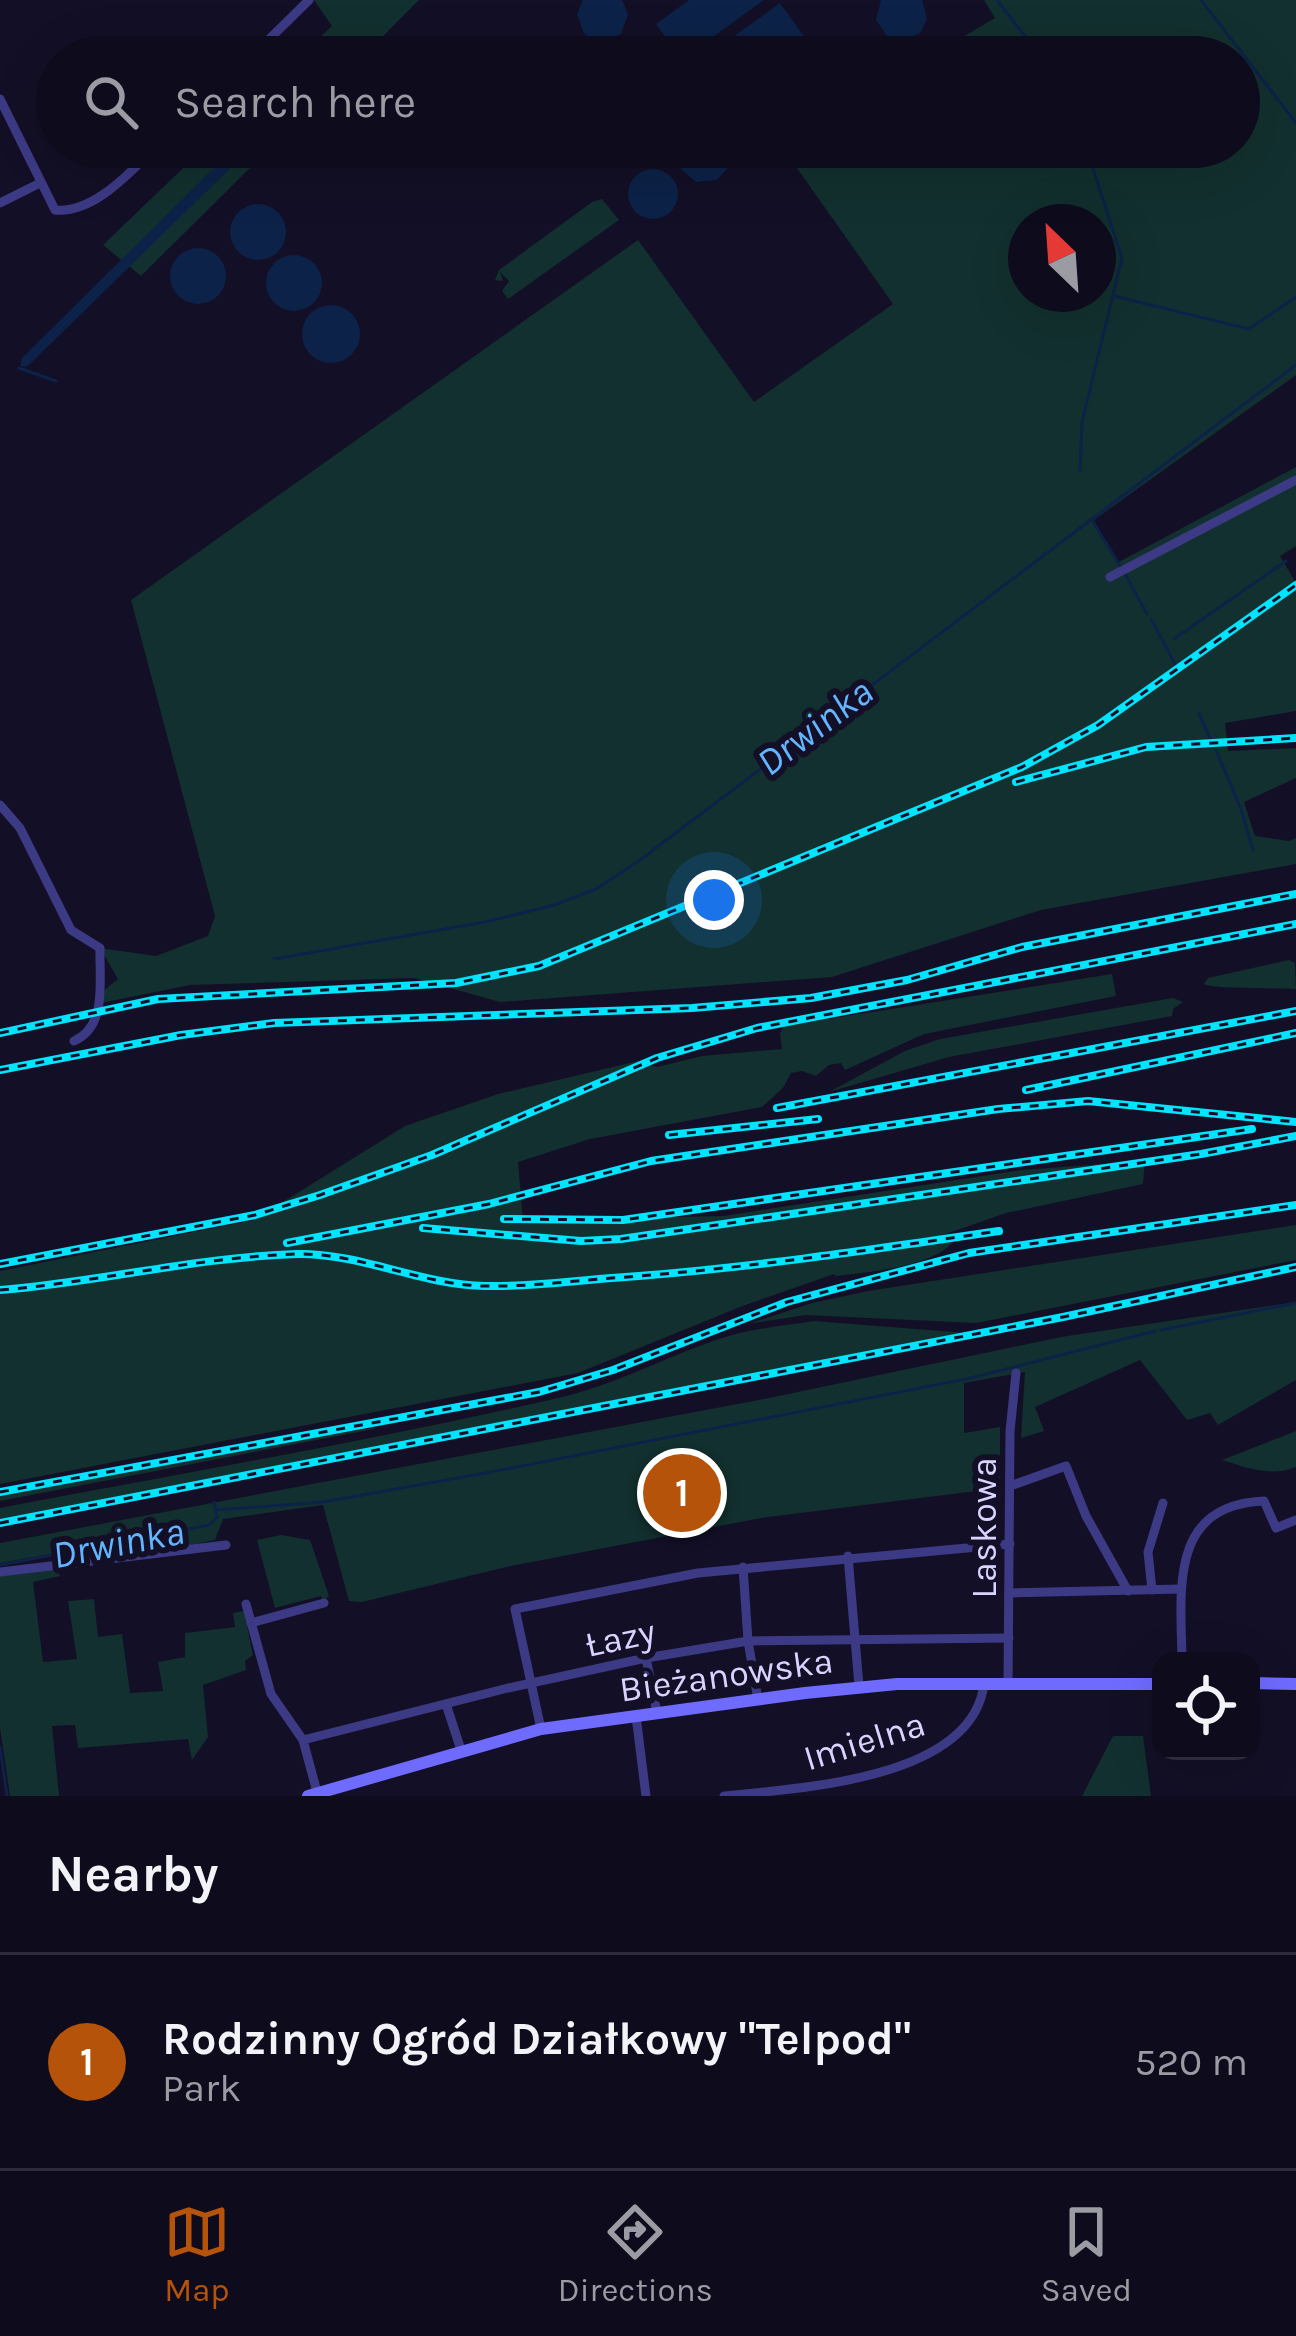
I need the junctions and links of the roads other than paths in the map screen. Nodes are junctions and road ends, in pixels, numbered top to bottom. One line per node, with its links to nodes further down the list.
1 (308, 0): 2 (street)
2 (271, 36)
3 (0, 99): 5 (street)
4 (133, 168): 5 (street)
5 (40, 183): 6 (street)
6 (0, 203)
7 (1296, 480): 8 (street)
8 (1110, 577)
9 (0, 805): 10 (street)
10 (74, 1040)
11 (1016, 1373): 12 (street, Laskowa)
12 (1010, 1486): 15 (street, Laskowa); 22 (street)
13 (1162, 1503): 21 (street)
14 (1296, 1520): 20 (street)
15 (1010, 1544): 17 (street); 23 (street, Laskowa)
16 (226, 1545): 19 (street)
17 (848, 1556): 18 (street); 27 (street)
18 (743, 1567): 29 (street); 34 (street)
19 (0, 1572)
20 (1181, 1589): 21 (street); 30 (street)
21 (1152, 1590): 22 (street)
22 (1127, 1591): 23 (street)
23 (1009, 1593): 28 (street, Laskowa)
24 (246, 1604): 26 (street)
25 (323, 1604): 26 (street)
26 (251, 1623): 44 (street)
27 (855, 1638): 28 (street, Łazy); 29 (street, Łazy); 38 (street)
28 (1009, 1638): 32 (street, Laskowa)
29 (748, 1641): 31 (street, Łazy); 39 (street)
30 (1182, 1652)
31 (646, 1658): 34 (street, Łazy); 41 (street)
32 (1008, 1683): 35 (street, Bieżanowska); 36 (street, Bieżanowska)
33 (1260, 1683): 37 (street)
34 (530, 1684): 40 (street, Łazy); 43 (street)
35 (984, 1684): 38 (street, Bieżanowska); 48 (street, Imielna)
36 (1152, 1684)
37 (1296, 1684)
38 (860, 1686): 39 (street, Bieżanowska)
39 (758, 1700): 41 (street, Bieżanowska)
40 (446, 1704): 44 (street, Łazy); 45 (street)
41 (657, 1713): 42 (street, Bieżanowska)
42 (636, 1716): 43 (street, Bieżanowska); 47 (street)
43 (541, 1729): 45 (street, Bieżanowska)
44 (303, 1740): 46 (street)
45 (461, 1750): 46 (street, Bieżanowska)
46 (312, 1794)
47 (646, 1796)
48 (724, 1796)

